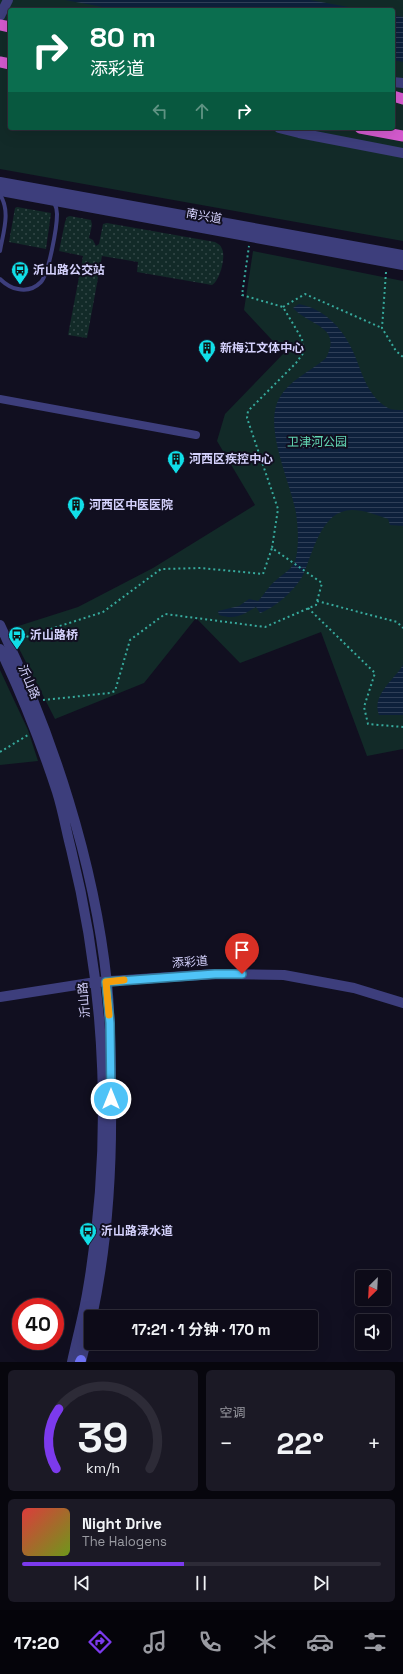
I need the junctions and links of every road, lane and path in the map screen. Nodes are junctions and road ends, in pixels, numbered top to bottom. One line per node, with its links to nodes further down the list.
1 (8, 0): 2 (street)
2 (0, 16)
3 (287, 130): 6 (street)
4 (371, 130): 5 (highway)
5 (403, 136)
6 (403, 153)
7 (0, 182): 8 (street, 南兴道)
8 (32, 188): 11 (lane); 14 (street, 南兴道)
9 (0, 191): 11 (street, 南兴道)
10 (0, 195): 13 (lane)
11 (53, 201): 12 (street, 南兴道); 17 (lane)
12 (250, 237): 15 (street, 南兴道); 18 (path)
13 (0, 251)
14 (403, 255)
15 (387, 262): 16 (street, 南兴道); 19 (path)
16 (403, 265)
17 (0, 279)
18 (283, 307): 19 (path); 23 (path)
19 (382, 328): 20 (path)
20 (403, 357)
21 (0, 399): 22 (street)
22 (196, 435)
23 (272, 548): 24 (path); 28 (path)
24 (317, 601): 25 (path); 27 (path)
25 (308, 608): 29 (path); 30 (path)
26 (0, 625): 28 (street, 沂山路)
27 (403, 628)
28 (4, 646): 29 (street, 沂山路); 31 (street, 沂山路)
29 (34, 701): 34 (street, 沂山路)
30 (403, 727)
31 (35, 730): 32 (path); 33 (street, 沂山路)
32 (0, 752)
33 (96, 982): 34 (street, 添彩道); 35 (street, 添彩道); 39 (street, 沂山路)
34 (106, 982): 36 (street, 添彩道); 37 (street, 沂山路)
35 (0, 998)
36 (403, 1003)
37 (93, 1310)
38 (84, 1339): 39 (street, 沂山路)
39 (76, 1361)

